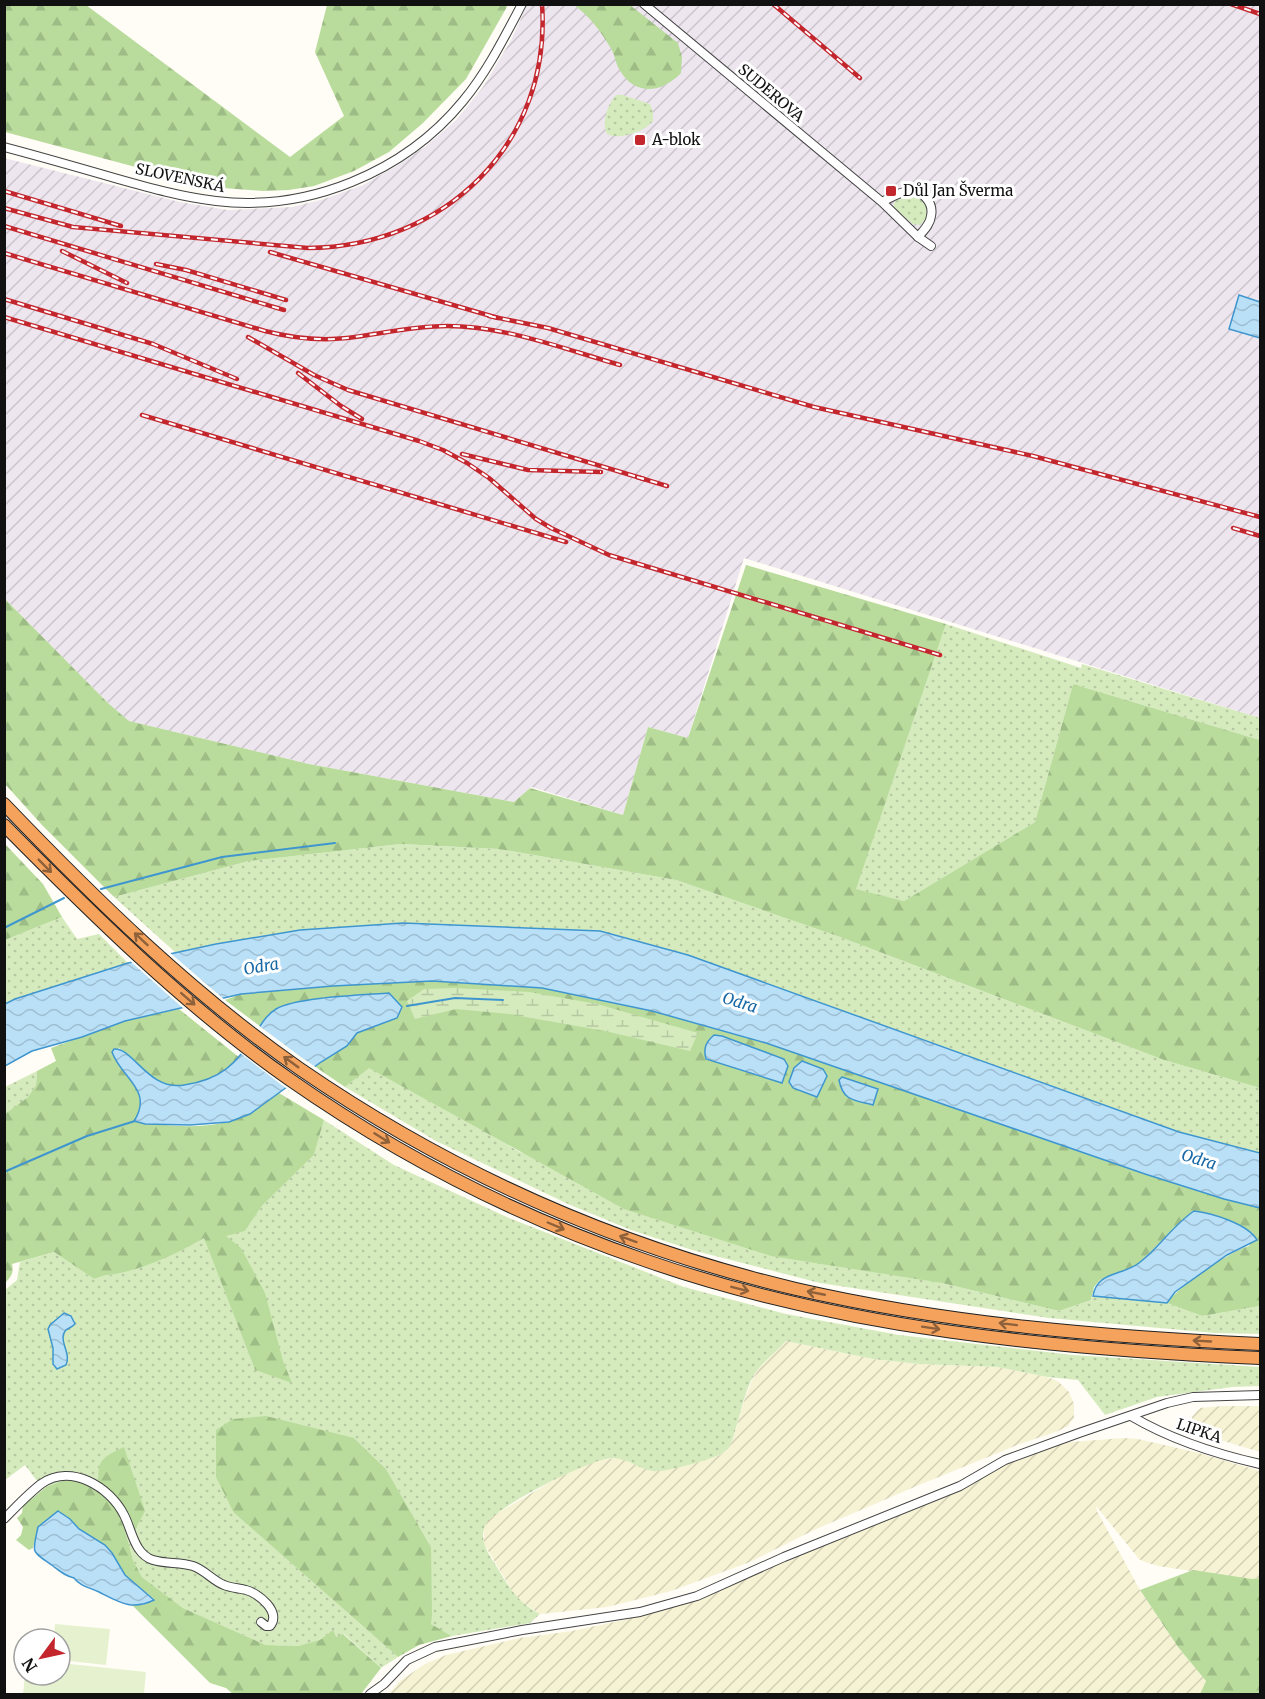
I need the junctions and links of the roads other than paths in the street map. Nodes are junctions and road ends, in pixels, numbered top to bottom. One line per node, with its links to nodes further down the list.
1 (522, 4): 3 (street, SLOVENSKÁ)
2 (644, 4): 4 (street, SUDEROVA)
3 (4, 147)
4 (882, 202): 5 (street, SUDEROVA); 5 (street)
5 (918, 237): 6 (street, SUDEROVA)
6 (931, 246)
7 (4, 804): 9 (highway, one-way to 7)
8 (4, 825): 10 (highway, one-way to 10)
9 (1260, 1344)
10 (1260, 1358)
11 (1260, 1395): 12 (street)
12 (1131, 1416): 13 (street, LIPKA); 16 (street)
13 (1260, 1464)
14 (4, 1519): 15 (street)
15 (261, 1622)
16 (370, 1695)

